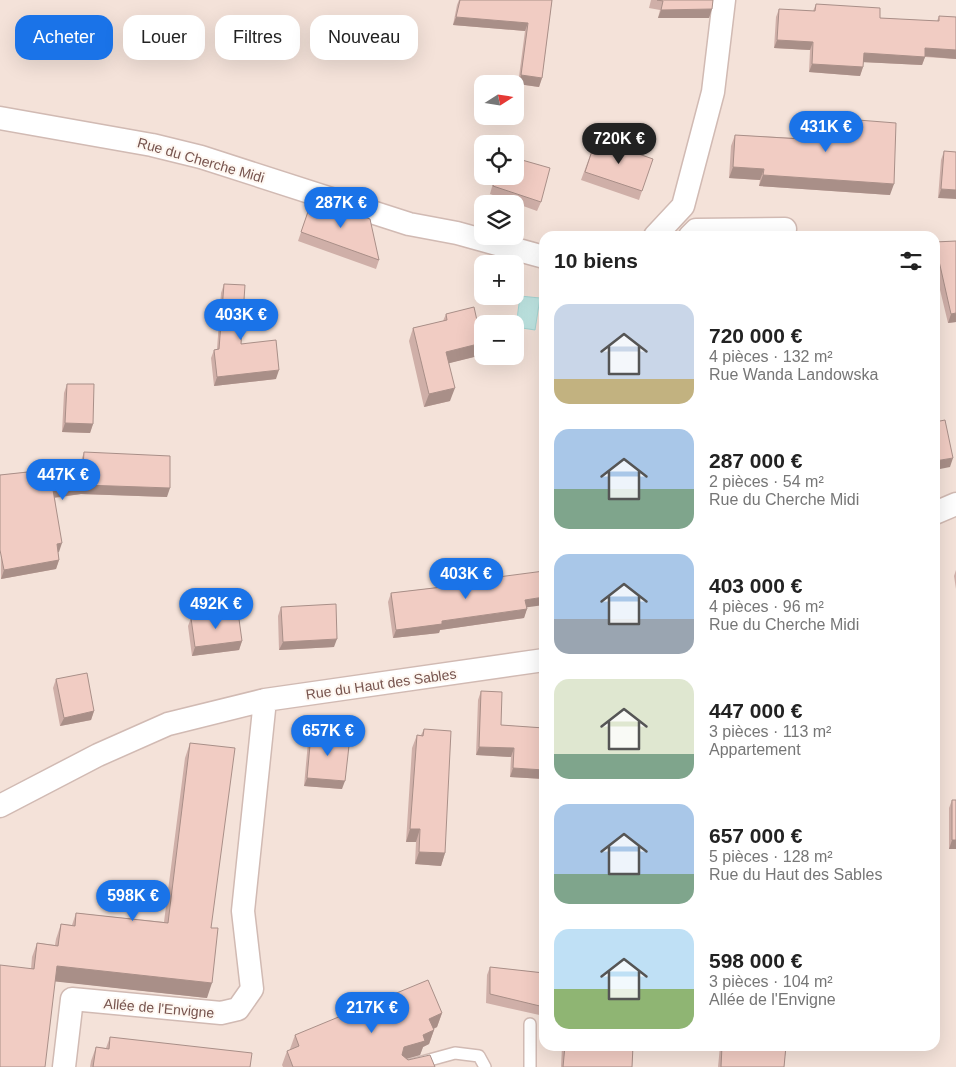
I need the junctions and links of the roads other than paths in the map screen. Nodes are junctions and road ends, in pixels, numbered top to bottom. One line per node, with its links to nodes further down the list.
1 (724, 0): 4 (street)
2 (0, 118): 6 (street, Rue du Cherche Midi)
3 (785, 230): 5 (street)
4 (660, 231)
5 (695, 231)
6 (539, 256)
7 (956, 504): 8 (street)
8 (940, 511)
9 (539, 661): 10 (street, Rue du Haut des Sables)
10 (265, 700): 11 (street, Rue du Haut des Sables); 13 (street, Allée de l'Envigne)
11 (0, 806)
12 (530, 1024): 16 (lane)
13 (64, 1067)
14 (404, 1067): 15 (lane)
15 (485, 1067)
16 (530, 1067)

